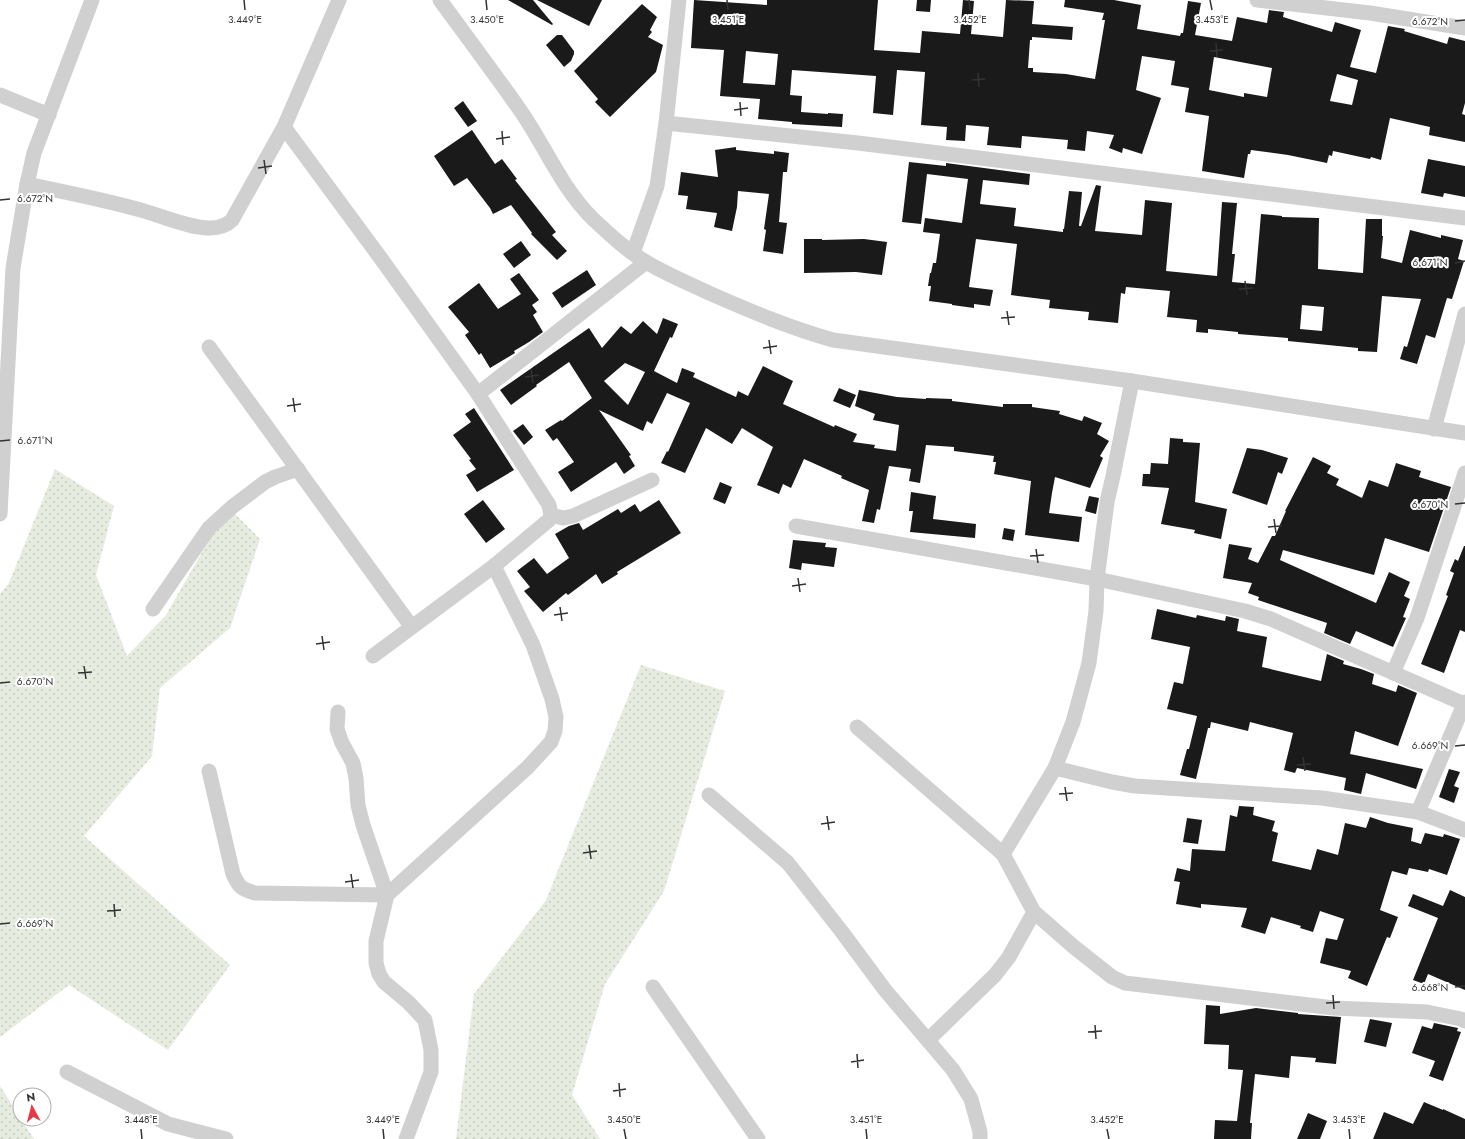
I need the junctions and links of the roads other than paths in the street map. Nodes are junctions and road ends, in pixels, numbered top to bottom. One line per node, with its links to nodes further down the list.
1 (92, 0): 8 (street)
2 (339, 0): 10 (street)
3 (440, 0): 13 (street)
4 (679, 0): 9 (street)
5 (1257, 0): 6 (street)
6 (1465, 28)
7 (0, 95): 8 (street)
8 (49, 115): 11 (street)
9 (666, 123): 12 (street); 13 (street)
10 (284, 127): 11 (street); 18 (street)
11 (27, 184): 24 (street)
12 (1465, 218)
13 (633, 253): 14 (street)
14 (646, 262): 17 (street); 18 (street)
15 (1465, 314): 19 (street)
16 (209, 347): 21 (street)
17 (1132, 381): 19 (street); 28 (street)
18 (478, 394): 25 (street)
19 (1434, 428): 20 (street)
20 (1465, 433)
21 (298, 470): 29 (street); 30 (street)
22 (1465, 473): 32 (street)
23 (652, 480): 25 (street)
24 (0, 514)
25 (551, 515): 27 (street)
26 (796, 526): 28 (street)
27 (494, 566): 30 (street); 42 (street)
28 (1097, 579): 32 (street); 36 (street)
29 (153, 609)
30 (411, 626): 31 (street)
31 (373, 656)
32 (1393, 673): 33 (street)
33 (1464, 703): 39 (street)
34 (338, 712): 42 (street)
35 (857, 727): 41 (street)
36 (1055, 768): 39 (street); 41 (street)
37 (209, 771): 42 (street)
38 (709, 795): 46 (street)
39 (1418, 812): 40 (street)
40 (1465, 830)
41 (1003, 854): 43 (street)
42 (387, 895): 49 (street)
43 (1034, 912): 45 (street); 46 (street)
44 (653, 987): 50 (street)
45 (1465, 1021)
46 (928, 1040): 51 (street)
47 (67, 1072): 48 (street)
48 (226, 1139)
49 (406, 1139)
50 (758, 1139)
51 (980, 1139)

